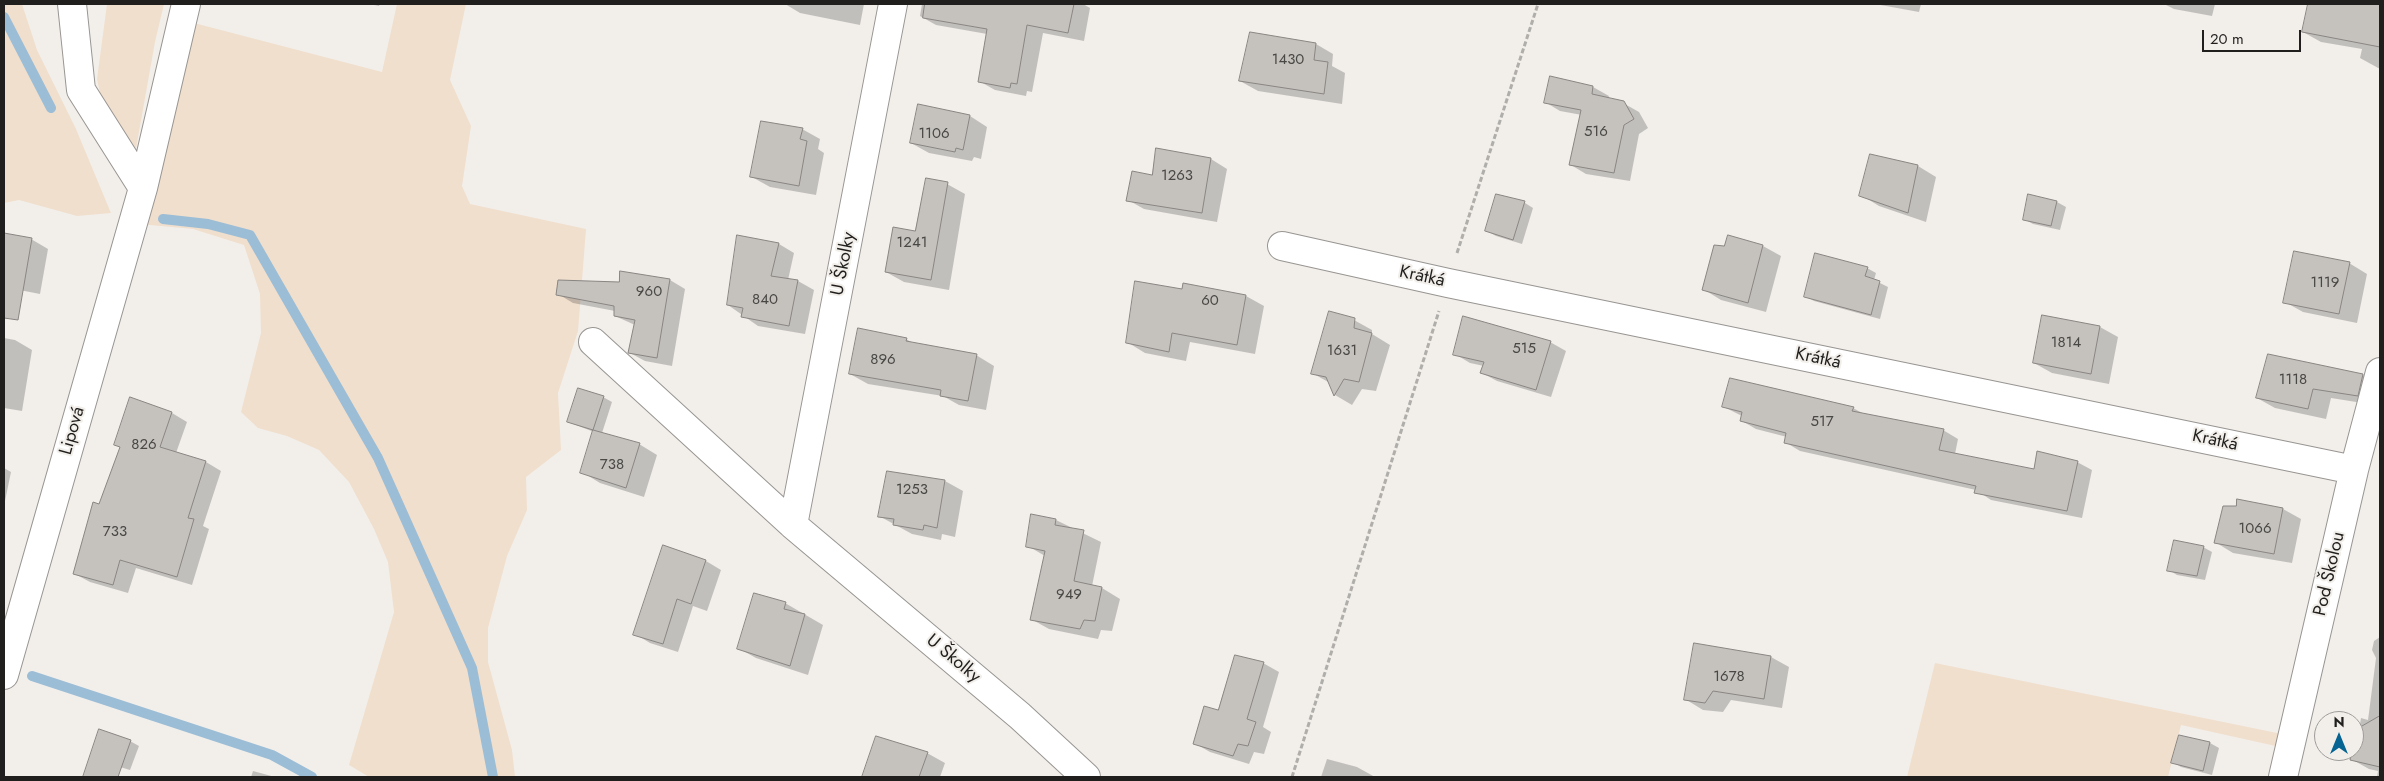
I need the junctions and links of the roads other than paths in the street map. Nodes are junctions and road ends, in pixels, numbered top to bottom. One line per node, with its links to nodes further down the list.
1 (72, 4): 4 (street)
2 (186, 4): 4 (street, Lipová)
3 (893, 4): 9 (street, U Školky)
4 (143, 188): 10 (street, Lipová)
5 (1282, 246): 8 (street, Krátká)
6 (594, 342): 9 (street, U Školky)
7 (2380, 372): 8 (street, Pod Školou)
8 (2354, 470): 12 (street, Pod Školou)
9 (793, 525): 11 (street, U Školky)
10 (4, 674)
11 (1086, 777)
12 (2283, 777)

